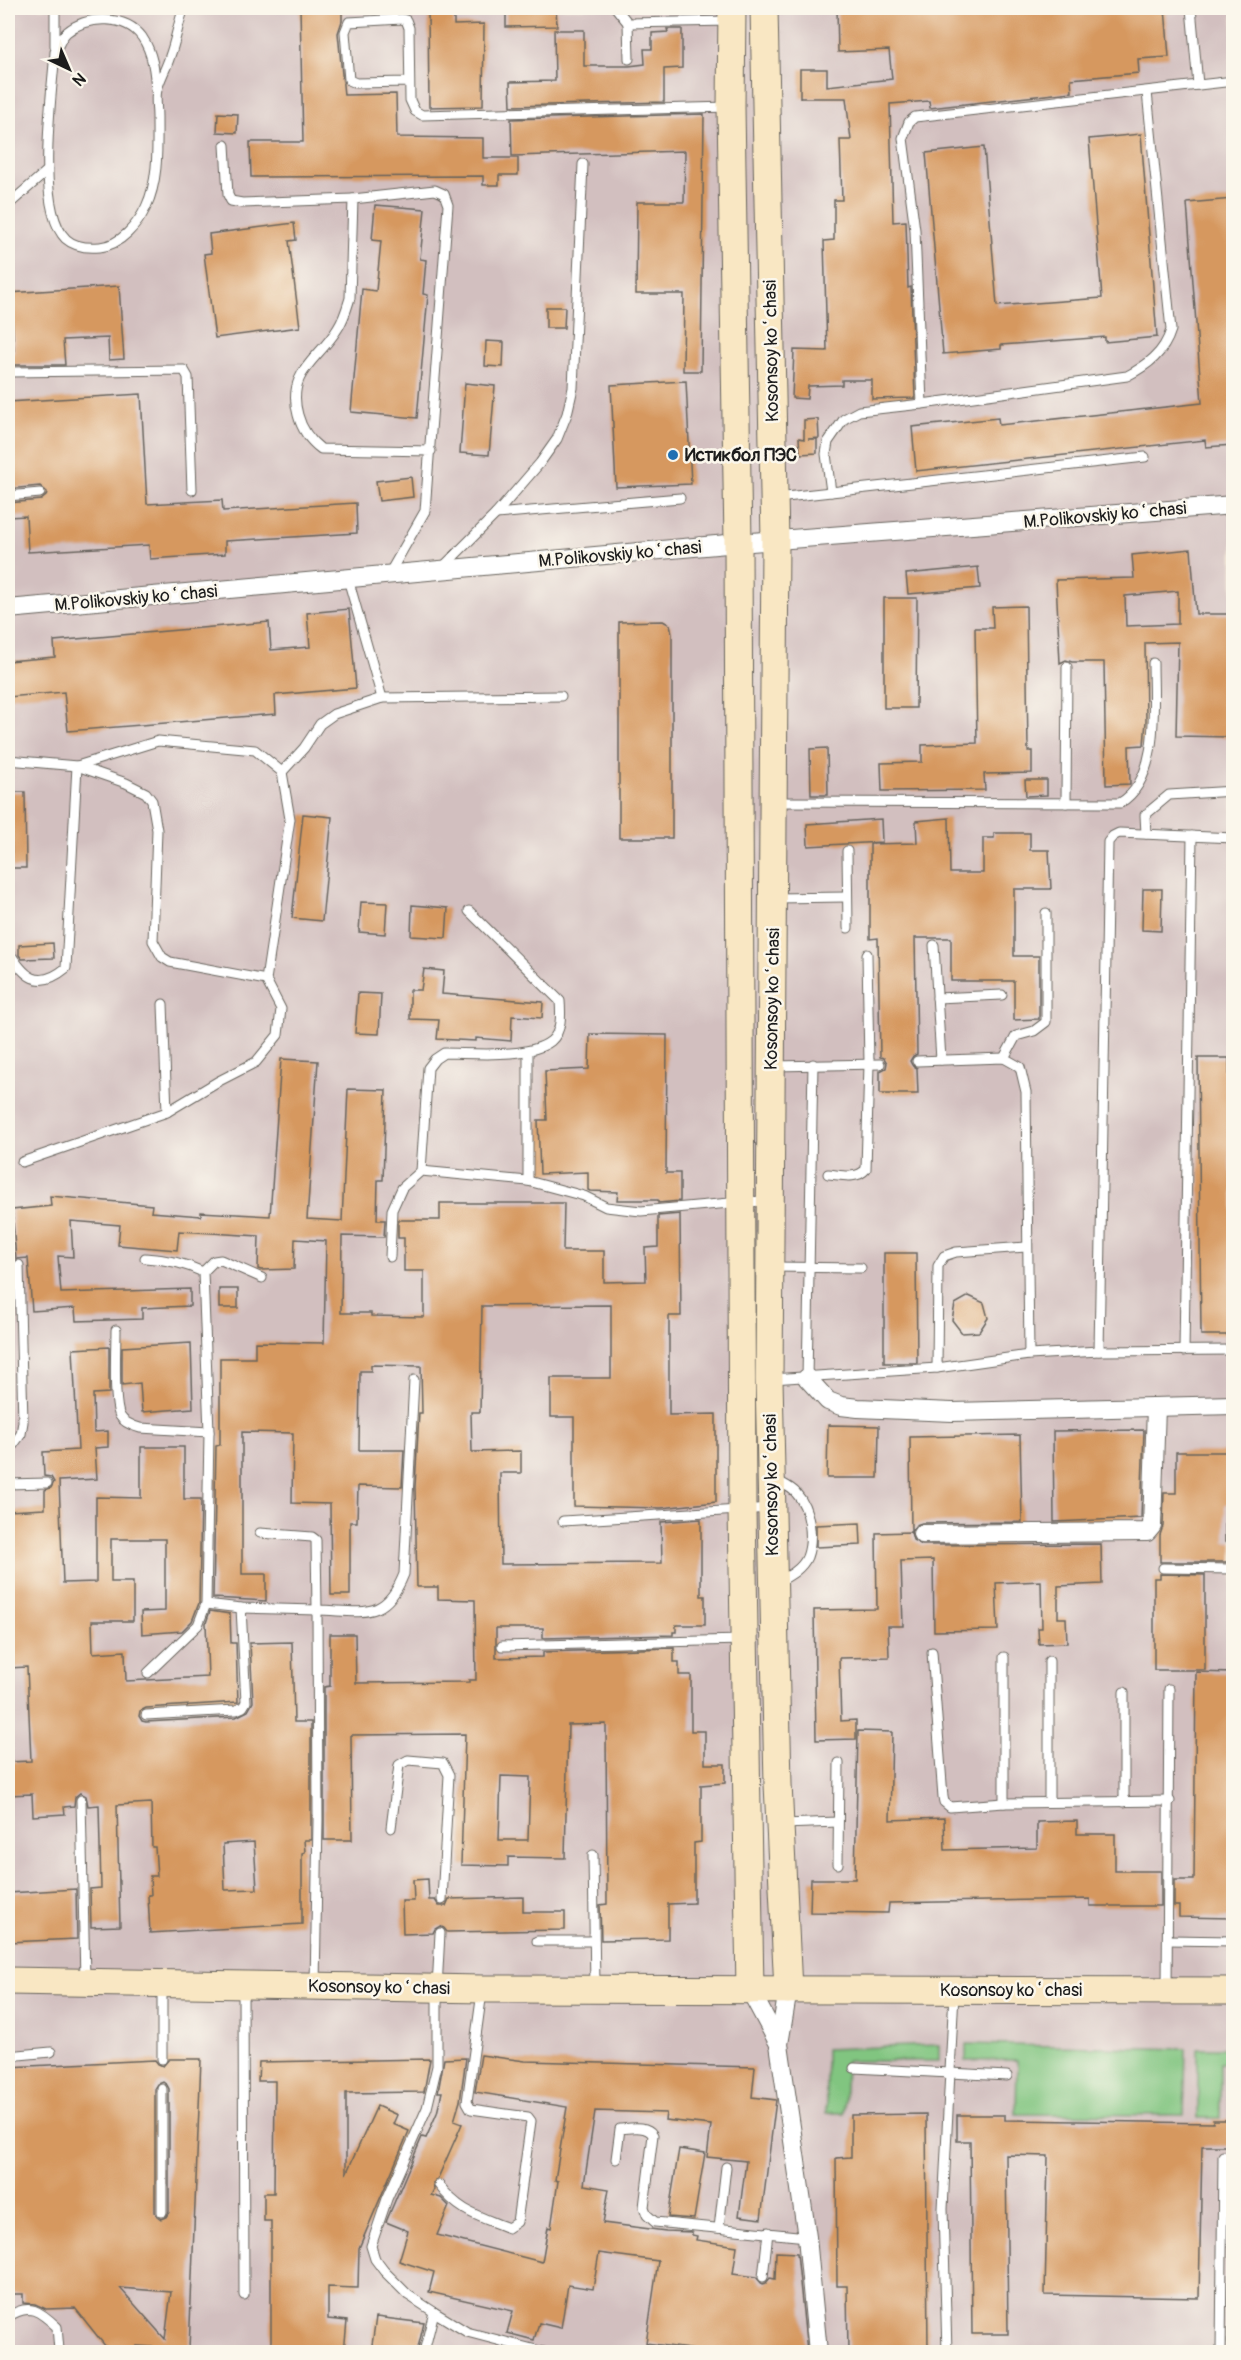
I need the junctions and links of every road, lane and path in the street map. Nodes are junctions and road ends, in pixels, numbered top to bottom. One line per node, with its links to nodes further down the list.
1 (54, 8): 8 (lane)
2 (184, 8): 13 (lane)
3 (615, 8): 7 (lane)
4 (764, 8): 30 (street, Kosonsoy koʻchasi)
5 (1191, 8): 12 (lane)
6 (732, 14): 7 (lane); 15 (street, Kosonsoy koʻchasi)
7 (628, 23): 9 (lane)
8 (56, 52): 13 (lane); 18 (lane)
9 (629, 58)
10 (1233, 81): 12 (lane)
11 (409, 82): 11 (lane); 15 (lane)
12 (1198, 86): 14 (lane)
13 (156, 91): 18 (lane)
14 (1147, 92): 22 (lane); 22 (lane)
15 (731, 106): 34 (street, Kosonsoy koʻchasi)
16 (225, 145): 19 (lane)
17 (583, 164): 32 (lane)
18 (47, 171): 20 (lane)
19 (353, 199): 23 (lane); 23 (lane)
20 (8, 205)
21 (8, 372): 25 (lane)
22 (922, 404): 26 (lane)
23 (431, 451): 36 (lane)
24 (1145, 457): 26 (lane)
25 (192, 490)
26 (831, 492): 30 (lane)
27 (40, 493): 28 (lane)
28 (8, 496)
29 (680, 498): 32 (lane)
30 (775, 499): 33 (street, Kosonsoy koʻchasi)
31 (1233, 505): 33 (street, M.Polikovskiy koʻchasi)
32 (496, 514): 35 (lane)
33 (775, 541): 34 (street, M.Polikovskiy koʻchasi); 47 (street, Kosonsoy koʻchasi)
34 (738, 543): 35 (street, M.Polikovskiy koʻchasi); 79 (street, Kosonsoy koʻchasi)
35 (440, 570): 36 (street, M.Polikovskiy koʻchasi)
36 (389, 575): 37 (street, M.Polikovskiy koʻchasi)
37 (348, 579): 38 (street, M.Polikovskiy koʻchasi); 42 (lane)
38 (8, 609)
39 (1153, 663): 48 (lane)
40 (1067, 667): 48 (lane)
41 (561, 696): 42 (lane)
42 (382, 698): 45 (lane)
43 (8, 760): 44 (lane)
44 (77, 766): 45 (lane); 59 (lane); 61 (lane)
45 (282, 772): 61 (lane)
46 (1233, 791): 49 (lane)
47 (774, 802): 48 (lane); 54 (street, Kosonsoy koʻchasi)
48 (1066, 803)
49 (1146, 834): 50 (lane); 92 (lane)
50 (1192, 836): 51 (lane); 90 (lane)
51 (1233, 838)
52 (847, 851): 53 (lane)
53 (848, 897): 54 (lane); 57 (lane)
54 (773, 898): 72 (street, Kosonsoy koʻchasi)
55 (469, 911): 65 (lane)
56 (1046, 913): 66 (lane)
57 (848, 928)
58 (933, 945): 63 (lane)
59 (8, 950)
60 (867, 954): 70 (lane)
61 (266, 980): 73 (lane)
62 (1002, 995): 63 (lane)
63 (937, 998): 67 (lane)
64 (163, 1004): 73 (lane)
65 (528, 1051): 75 (lane); 77 (lane)
66 (1004, 1058): 67 (lane); 80 (lane)
67 (941, 1060): 68 (lane)
68 (917, 1061)
69 (813, 1064): 70 (lane); 72 (lane); 85 (lane)
70 (869, 1064): 71 (lane); 76 (lane)
71 (880, 1064)
72 (771, 1066): 78 (street, Kosonsoy koʻchasi)
73 (166, 1112): 74 (lane)
74 (22, 1162)
75 (421, 1172): 77 (lane); 81 (lane)
76 (828, 1174)
77 (528, 1181): 79 (lane)
78 (770, 1201): 79 (lane); 84 (street, Kosonsoy koʻchasi)
79 (741, 1202): 106 (street, Kosonsoy koʻchasi)
80 (1026, 1247): 93 (lane); 94 (lane)
81 (390, 1257)
82 (145, 1258): 87 (lane)
83 (19, 1265): 101 (lane)
84 (769, 1267): 85 (lane); 96 (street, Kosonsoy koʻchasi)
85 (809, 1268): 86 (lane); 95 (lane)
86 (861, 1268)
87 (203, 1272): 88 (lane); 100 (lane)
88 (262, 1278)
89 (116, 1330): 100 (lane)
90 (1184, 1350): 91 (lane); 92 (lane)
91 (1233, 1350)
92 (1099, 1351): 93 (lane)
93 (1029, 1356): 94 (lane)
94 (937, 1368): 95 (lane)
95 (807, 1378): 96 (lane); 99 (street)
96 (768, 1379): 102 (street, Kosonsoy koʻchasi)
97 (414, 1380): 115 (lane)
98 (1233, 1405): 99 (street)
99 (1156, 1407): 109 (street)
100 (209, 1432): 113 (lane)
101 (8, 1452)
102 (771, 1477): 105 (street, Kosonsoy koʻchasi); 112 (lane)
103 (47, 1483): 104 (lane)
104 (8, 1484)
105 (772, 1508): 106 (lane); 112 (street, Kosonsoy koʻchasi)
106 (742, 1510): 107 (lane); 116 (street, Kosonsoy koʻchasi)
107 (563, 1521)
108 (260, 1533): 115 (lane)
109 (922, 1533)
110 (1163, 1568): 111 (lane)
111 (1233, 1569)
112 (774, 1584): 132 (street, Kosonsoy koʻchasi)
113 (206, 1604): 114 (lane); 121 (lane)
114 (241, 1608): 115 (lane); 124 (lane)
115 (317, 1610): 146 (lane)
116 (744, 1640): 117 (lane); 150 (street, Kosonsoy koʻchasi)
117 (502, 1646)
118 (932, 1652): 130 (lane)
119 (1004, 1657): 130 (lane)
120 (1049, 1661): 127 (lane)
121 (148, 1673)
122 (1169, 1689): 129 (lane)
123 (1124, 1692): 128 (lane)
124 (146, 1715)
125 (839, 1763): 131 (lane)
126 (81, 1800): 143 (lane)
127 (1049, 1802): 128 (lane); 130 (lane)
128 (1124, 1802): 129 (lane)
129 (1170, 1802): 138 (lane)
130 (1004, 1803)
131 (838, 1822): 132 (lane); 135 (lane)
132 (780, 1824): 151 (street, Kosonsoy koʻchasi)
133 (392, 1828): 136 (lane)
134 (593, 1855): 140 (lane)
135 (838, 1864)
136 (442, 1900)
137 (440, 1933): 147 (lane)
138 (1168, 1940): 141 (lane); 152 (lane)
139 (537, 1941): 140 (lane)
140 (594, 1941): 149 (lane)
141 (1233, 1941)
142 (8, 1981): 143 (street, Kosonsoy koʻchasi)
143 (85, 1983): 144 (street, Kosonsoy koʻchasi)
144 (162, 1983): 145 (street, Kosonsoy koʻchasi); 158 (lane)
145 (243, 1985): 146 (street, Kosonsoy koʻchasi); 172 (lane)
146 (315, 1986): 147 (street, Kosonsoy koʻchasi)
147 (437, 1988): 148 (street, Kosonsoy koʻchasi); 173 (lane)
148 (483, 1989): 149 (street, Kosonsoy koʻchasi); 166 (lane)
149 (595, 1989): 150 (street, Kosonsoy koʻchasi)
150 (750, 1990): 151 (street, Kosonsoy koʻchasi); 155 (street)
151 (788, 1990): 153 (street, Kosonsoy koʻchasi); 155 (street)
152 (1167, 1990): 153 (street, Kosonsoy koʻchasi); 154 (street, Kosonsoy koʻchasi)
153 (955, 1991): 160 (lane)
154 (1233, 1991)
155 (779, 2044): 170 (street)
156 (51, 2052): 157 (lane)
157 (8, 2056)
158 (162, 2059)
159 (854, 2068): 160 (lane)
160 (950, 2073): 161 (lane); 179 (lane)
161 (1007, 2076)
162 (162, 2088): 167 (lane)
163 (1223, 2156): 180 (lane)
164 (616, 2159): 168 (lane)
165 (726, 2167): 168 (lane)
166 (439, 2185)
167 (162, 2212)
168 (720, 2228): 169 (lane)
169 (768, 2232): 170 (lane); 171 (lane)
170 (807, 2237): 178 (street)
171 (763, 2277)
172 (244, 2295)
173 (434, 2312): 176 (lane); 177 (lane)
174 (8, 2317): 175 (lane)
175 (57, 2352)
176 (424, 2352)
177 (544, 2352)
178 (818, 2352)
179 (947, 2352)
180 (1221, 2352)

